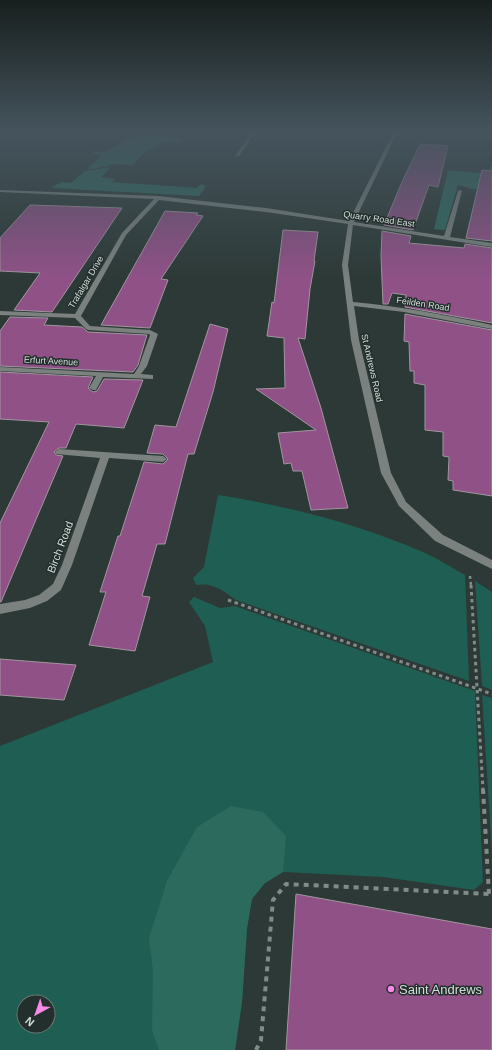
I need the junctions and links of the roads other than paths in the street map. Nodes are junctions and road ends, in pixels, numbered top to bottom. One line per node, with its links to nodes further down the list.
1 (371, 182): 5 (street, St Andrews Road)
2 (0, 191): 4 (street, Quarry Road East)
3 (460, 191): 6 (street)
4 (158, 198): 5 (street, Quarry Road East); 10 (street, Trafalgar Drive)
5 (351, 222): 6 (street, Quarry Road East); 8 (street, St Andrews Road)
6 (447, 237): 7 (street, Quarry Road East)
7 (492, 245)
8 (350, 304): 11 (street, Feilden Road); 20 (street, St Andrews Road)
9 (0, 313): 10 (street, Trafalgar Drive)
10 (77, 316): 14 (street)
11 (492, 327)
12 (0, 368): 13 (street, Erfurt Avenue)
13 (101, 374): 14 (street, Erfurt Avenue); 16 (street)
14 (136, 376): 15 (street, Erfurt Avenue)
15 (150, 377)
16 (93, 388)
17 (59, 452): 18 (street)
18 (106, 456): 19 (street); 21 (street, Birch Road)
19 (163, 459)
20 (492, 565)
21 (0, 609)

